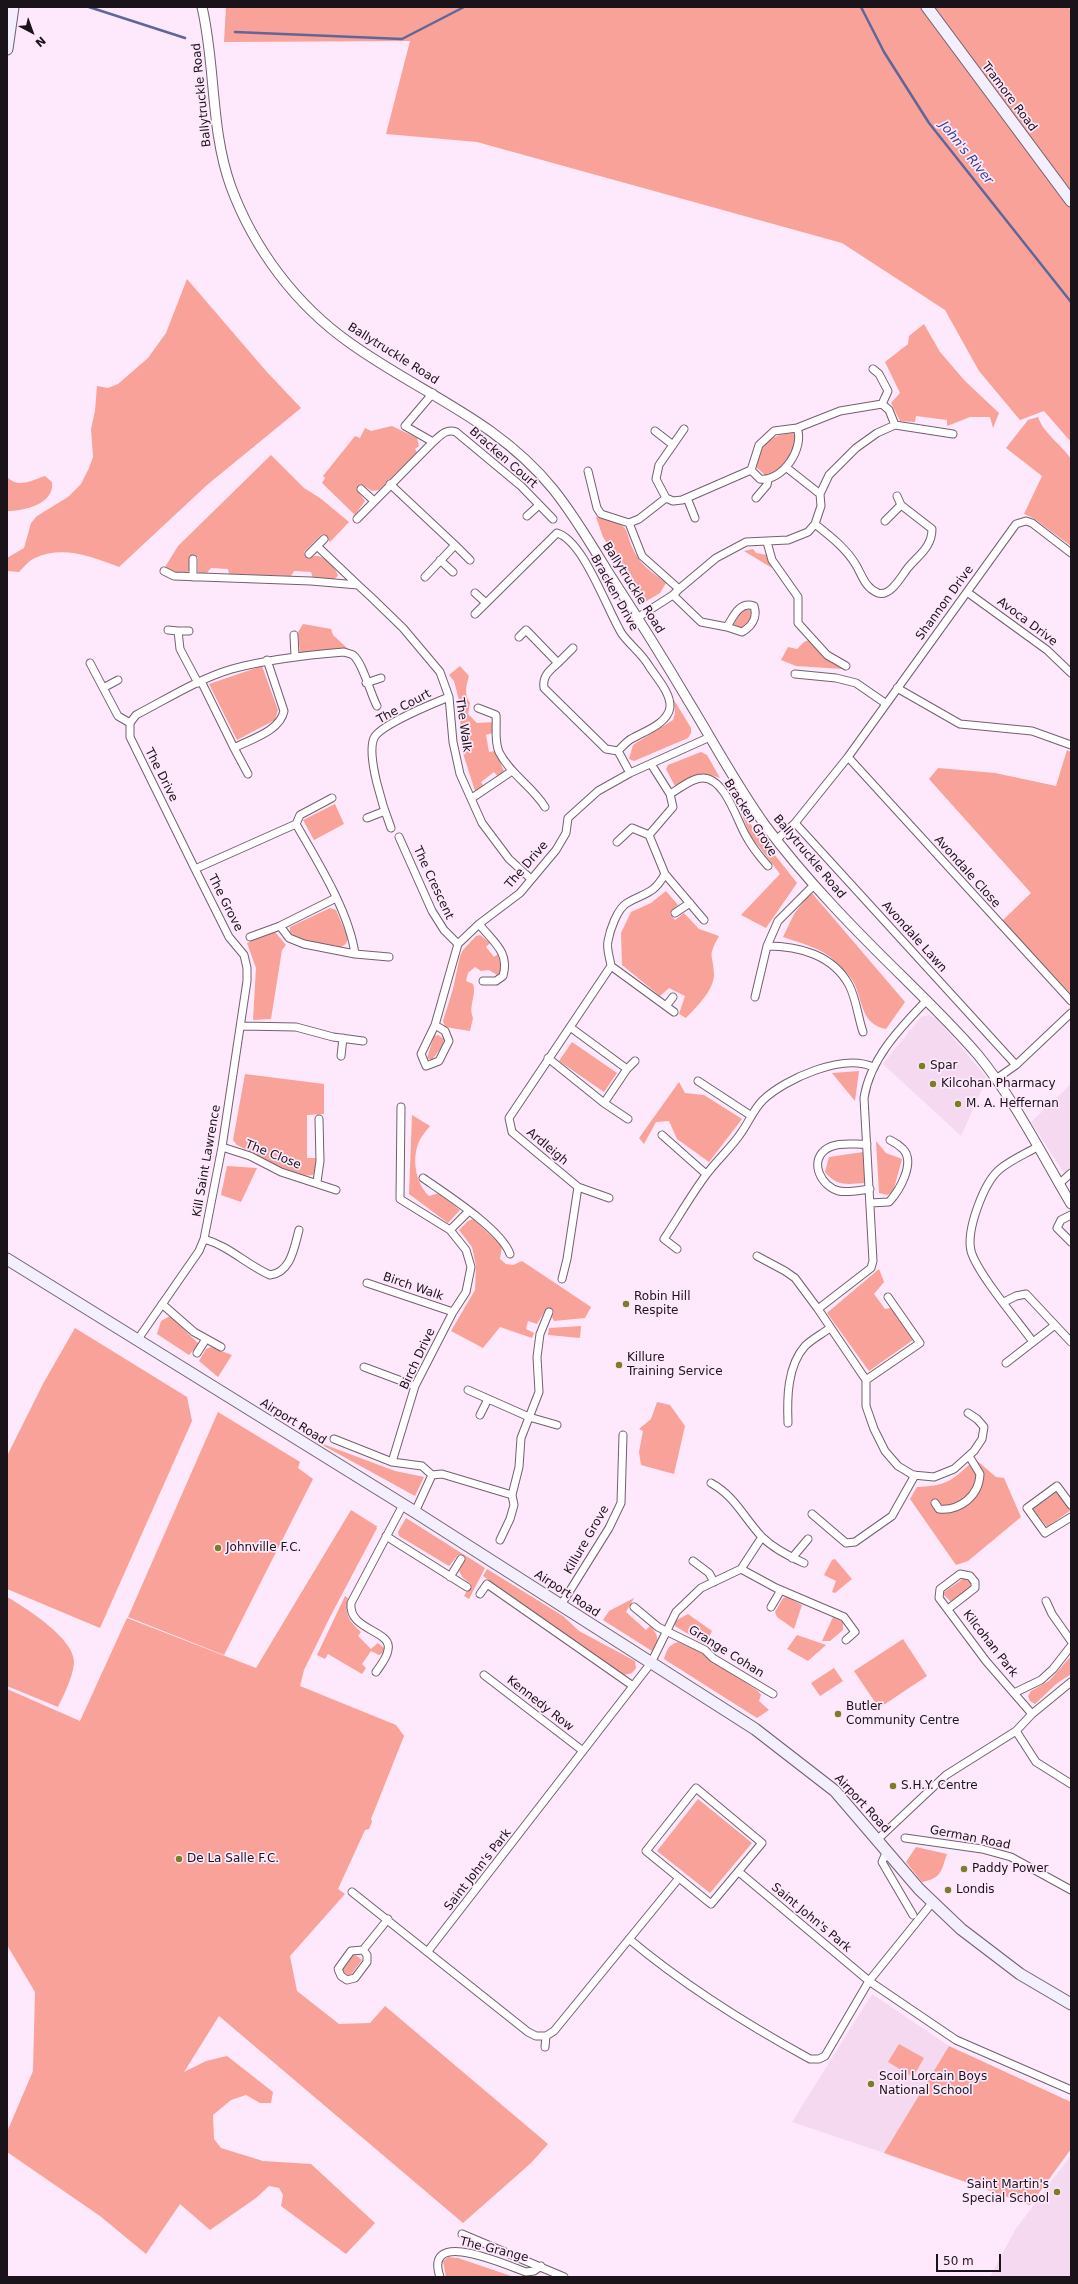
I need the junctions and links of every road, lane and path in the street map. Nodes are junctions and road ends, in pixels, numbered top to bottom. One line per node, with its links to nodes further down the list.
1 (13, 7): 4 (main road)
2 (202, 7): 7 (street, Ballytruckle Road)
3 (927, 7): 5 (main road, Tramore Road)
4 (7, 49)
5 (1071, 201)
6 (873, 369): 8 (street)
7 (433, 393): 14 (street); 57 (street, Ballytruckle Road)
8 (882, 404): 9 (street); 10 (street)
9 (895, 425): 13 (street); 22 (street)
10 (797, 428): 16 (street); 17 (street)
11 (684, 429): 15 (street)
12 (655, 431): 15 (street)
13 (953, 434)
14 (433, 442): 20 (street, Bracken Court); 28 (street, Bracken Court)
15 (673, 445): 24 (street)
16 (787, 468): 19 (street); 22 (street)
17 (751, 470): 19 (street); 25 (street)
18 (588, 471): 35 (street)
19 (768, 480): 26 (street)
20 (390, 484): 27 (street, Bracken Court); 39 (street)
21 (361, 489): 27 (street)
22 (820, 494): 36 (street)
23 (897, 496): 29 (street)
24 (666, 498): 25 (street); 35 (street)
25 (687, 498): 31 (street)
26 (756, 498)
27 (374, 501): 32 (street, Bracken Court)
28 (539, 505): 30 (street, Bracken Court); 33 (street, Bracken Court)
29 (901, 505): 34 (street); 36 (street)
30 (526, 516)
31 (695, 518)
32 (357, 519)
33 (553, 519)
34 (885, 521)
35 (628, 523): 51 (street)
36 (815, 524): 38 (street)
37 (324, 539): 40 (street)
38 (767, 542): 51 (street); 69 (street)
39 (455, 545): 44 (street); 45 (street)
40 (317, 546): 42 (street); 50 (street, The Walk)
41 (1071, 553): 52 (street, Shannon Drive)
42 (309, 554)
43 (193, 559): 48 (street)
44 (440, 560): 47 (street); 49 (street)
45 (470, 560)
46 (164, 571): 48 (street)
47 (453, 572)
48 (193, 577): 50 (street)
49 (425, 577)
50 (358, 585): 78 (street, The Walk)
51 (679, 589): 54 (street)
52 (967, 592): 70 (street, Avoca Drive); 77 (street, Shannon Drive)
53 (475, 593): 55 (street)
54 (673, 595): 57 (street); 58 (street)
55 (486, 603): 56 (street, Bracken Drive); 86 (street, Bracken Drive)
56 (475, 614)
57 (637, 618): 83 (street, Ballytruckle Road)
58 (727, 628)
59 (168, 630): 60 (street)
60 (178, 631): 61 (street); 74 (street)
61 (189, 631)
62 (294, 635): 65 (street)
63 (519, 637): 68 (street)
64 (573, 648): 68 (street)
65 (295, 656): 66 (street); 75 (street)
66 (267, 660): 74 (street); 85 (street)
67 (90, 663): 76 (street)
68 (558, 663): 86 (street)
69 (846, 666)
70 (1071, 672)
71 (795, 674): 79 (street)
72 (381, 678): 75 (street)
73 (118, 680): 76 (street)
74 (200, 682): 82 (street); 85 (street)
75 (366, 683): 80 (street)
76 (103, 688): 82 (street)
77 (897, 688): 79 (street, Shannon Drive); 84 (street)
78 (449, 697): 94 (street, The Walk); 96 (street, The Court)
79 (886, 703): 87 (street, Shannon Drive)
80 (376, 706)
81 (478, 708): 89 (street)
82 (130, 723): 101 (street, The Drive)
83 (710, 737): 88 (street, The Drive); 104 (street, Ballytruckle Road)
84 (1071, 744)
85 (234, 748): 91 (street)
86 (618, 751): 90 (street)
87 (848, 757): 98 (street, Shannon Drive); 128 (street, Avondale Close)
88 (651, 764): 90 (street, The Drive); 92 (street)
89 (512, 770): 94 (street); 95 (street)
90 (630, 773): 109 (street, The Drive)
91 (248, 774)
92 (670, 794): 102 (street); 106 (street, Bracken Grove)
93 (332, 798): 99 (street, The Grove)
94 (472, 798): 109 (street, The Walk)
95 (545, 807)
96 (385, 811): 97 (street); 100 (street, The Court)
97 (367, 818)
98 (795, 823): 104 (street, Shannon Drive); 141 (street, Avondale Lawn)
99 (296, 824): 107 (street, The Grove); 111 (street)
100 (391, 828)
101 (179, 835): 107 (street, The Grove)
102 (649, 835): 105 (street); 108 (street)
103 (399, 837): 118 (street, The Crescent)
104 (776, 840): 110 (street, Ballytruckle Road)
105 (617, 842)
106 (768, 866)
107 (195, 869): 123 (street, The Grove)
108 (665, 874): 112 (street); 122 (street)
109 (531, 879): 115 (street, The Drive)
110 (814, 885): 119 (street); 127 (street, Ballytruckle Road)
111 (336, 898): 116 (street, The Grove); 120 (street)
112 (690, 903): 113 (street); 114 (street)
113 (675, 914)
114 (704, 920)
115 (479, 924): 118 (street, The Drive); 124 (street)
116 (280, 926): 117 (street, The Grove); 120 (street)
117 (250, 937)
118 (458, 944): 132 (street)
119 (768, 946): 126 (street); 135 (street)
120 (356, 954): 121 (street)
121 (389, 957)
122 (611, 966): 129 (street); 134 (street, Ardleigh)
123 (247, 968): 133 (street, Kill Saint Lawrence)
124 (483, 981)
125 (673, 997): 129 (street)
126 (754, 997)
127 (926, 1001): 142 (street); 144 (street, Ballytruckle Road)
128 (1071, 1001)
129 (666, 1006): 130 (street)
130 (674, 1012)
131 (1071, 1013): 141 (street)
132 (435, 1025): 132 (street)
133 (242, 1026): 136 (street); 154 (street, Kill Saint Lawrence)
134 (570, 1027): 139 (street, Ardleigh); 143 (street)
135 (863, 1032)
136 (343, 1038): 137 (street); 138 (street)
137 (363, 1041)
138 (341, 1056)
139 (548, 1058): 146 (street); 161 (street, Ardleigh)
140 (635, 1061): 143 (street)
141 (1016, 1065): 144 (street)
142 (872, 1067): 148 (street); 153 (street)
143 (627, 1069): 146 (street)
144 (996, 1079): 155 (street, Ballytruckle Road)
145 (698, 1081): 148 (street)
146 (604, 1103): 150 (street)
147 (401, 1107): 170 (street, Birch Drive)
148 (750, 1115): 157 (street)
149 (319, 1119): 159 (street, The Close)
150 (628, 1119)
151 (662, 1135): 157 (street)
152 (890, 1140): 165 (street)
153 (867, 1144): 162 (street); 162 (street)
154 (222, 1147): 159 (street, The Close); 171 (street, Kill Saint Lawrence)
155 (1037, 1147): 160 (street, Ballytruckle Road); 180 (street)
156 (1071, 1173): 160 (street)
157 (706, 1174): 173 (street)
158 (423, 1178): 167 (street)
159 (317, 1182): 163 (street, The Close)
160 (1059, 1184): 166 (street, Ballytruckle Road)
161 (578, 1187): 164 (street, Ardleigh); 177 (street)
162 (870, 1189): 165 (street)
163 (336, 1190)
164 (609, 1198)
165 (870, 1203): 182 (street)
166 (1071, 1204)
167 (469, 1211): 170 (street); 174 (street)
168 (1071, 1215): 172 (street)
169 (299, 1230): 171 (street)
170 (450, 1230): 183 (street, Birch Drive)
171 (204, 1239): 181 (street, Kill Saint Lawrence)
172 (1071, 1242)
173 (677, 1249)
174 (510, 1254)
175 (757, 1256): 182 (street)
176 (7, 1259): 187 (main road, Airport Road)
177 (562, 1279)
178 (367, 1283): 183 (street, Birch Walk)
179 (888, 1297): 195 (street)
180 (1004, 1302): 185 (street); 189 (street)
181 (162, 1304): 187 (street, Kill Saint Lawrence); 188 (street)
182 (818, 1309): 186 (street)
183 (453, 1312): 196 (street, Birch Drive)
184 (549, 1312): 201 (street)
185 (1055, 1325): 189 (street); 190 (street)
186 (830, 1328): 195 (street); 202 (street)
187 (138, 1339): 213 (main road, Airport Road)
188 (206, 1339): 191 (street); 192 (street)
189 (1034, 1342): 193 (street)
190 (1071, 1342)
191 (221, 1347)
192 (197, 1353)
193 (1006, 1363)
194 (364, 1366): 196 (street)
195 (866, 1380): 209 (street)
196 (415, 1386): 207 (street, Birch Drive)
197 (468, 1390): 198 (street)
198 (488, 1399): 200 (street); 201 (street)
199 (968, 1413): 206 (street)
200 (480, 1414)
201 (529, 1417): 203 (street); 211 (street)
202 (788, 1423)
203 (557, 1425)
204 (623, 1435): 233 (street, Killure Grove)
205 (334, 1439): 207 (street)
206 (969, 1456): 209 (street); 212 (street)
207 (392, 1462): 208 (street)
208 (432, 1475): 211 (street); 215 (street)
209 (915, 1475): 216 (street)
210 (712, 1483): 219 (street)
211 (512, 1495): 221 (street)
212 (935, 1502)
213 (403, 1505): 215 (main road, Airport Road); 218 (street)
214 (1071, 1505): 217 (street)
215 (415, 1512): 233 (main road, Airport Road)
216 (812, 1514)
217 (1071, 1517)
218 (386, 1536): 227 (street); 242 (street)
219 (762, 1537): 222 (street); 226 (street)
220 (808, 1539): 222 (street)
221 (500, 1540)
222 (792, 1558): 225 (street)
223 (461, 1559): 227 (street)
224 (693, 1561): 228 (street)
225 (804, 1563)
226 (741, 1569): 228 (street); 230 (street)
227 (450, 1576): 229 (street)
228 (714, 1582): 237 (street)
229 (467, 1587)
230 (781, 1590): 235 (street); 238 (street)
231 (480, 1594): 245 (street)
232 (1046, 1601): 239 (street)
233 (561, 1605): 241 (main road, Airport Road)
234 (634, 1607): 237 (street, Grange Cohan)
235 (771, 1607)
236 (948, 1609): 236 (street, Kilcohan Park); 246 (street, Kilcohan Park)
237 (666, 1630): 241 (street); 247 (street, Grange Cohan)
238 (846, 1640)
239 (1071, 1641)
240 (1071, 1646): 246 (street, Kilcohan Park)
241 (651, 1663): 245 (street, Saint John's Park); 253 (main road, Airport Road)
242 (376, 1672)
243 (484, 1675): 250 (street, Kennedy Row)
244 (1071, 1682): 248 (street)
245 (633, 1686): 250 (street, Saint John's Park)
246 (1014, 1693): 248 (street, Kilcohan Park)
247 (773, 1694)
248 (1032, 1714): 249 (street)
249 (1016, 1731): 251 (street); 253 (street)
250 (583, 1751): 264 (street, Saint John's Park)
251 (1071, 1784)
252 (905, 1838): 257 (street, German Road)
253 (878, 1839): 254 (main road, Airport Road)
254 (887, 1850): 259 (main road, Airport Road); 260 (street)
255 (739, 1872): 256 (street); 256 (street); 265 (street, Saint John's Park)
256 (679, 1878): 262 (street)
257 (1071, 1890)
258 (352, 1892): 261 (street)
259 (932, 1903): 265 (street); 266 (main road, Airport Road)
260 (913, 1915)
261 (388, 1919): 263 (street); 264 (street)
262 (629, 1939): 265 (street); 267 (street)
263 (363, 1950): 263 (street)
264 (428, 1951): 267 (street)
265 (869, 1981): 269 (street, Saint John's Park)
266 (1071, 2004)
267 (546, 2036): 268 (street)
268 (545, 2047)
269 (1071, 2090)
270 (462, 2234): 271 (street)
271 (541, 2266): 272 (street, The Grange); 273 (street)
272 (440, 2277)
273 (564, 2277)

